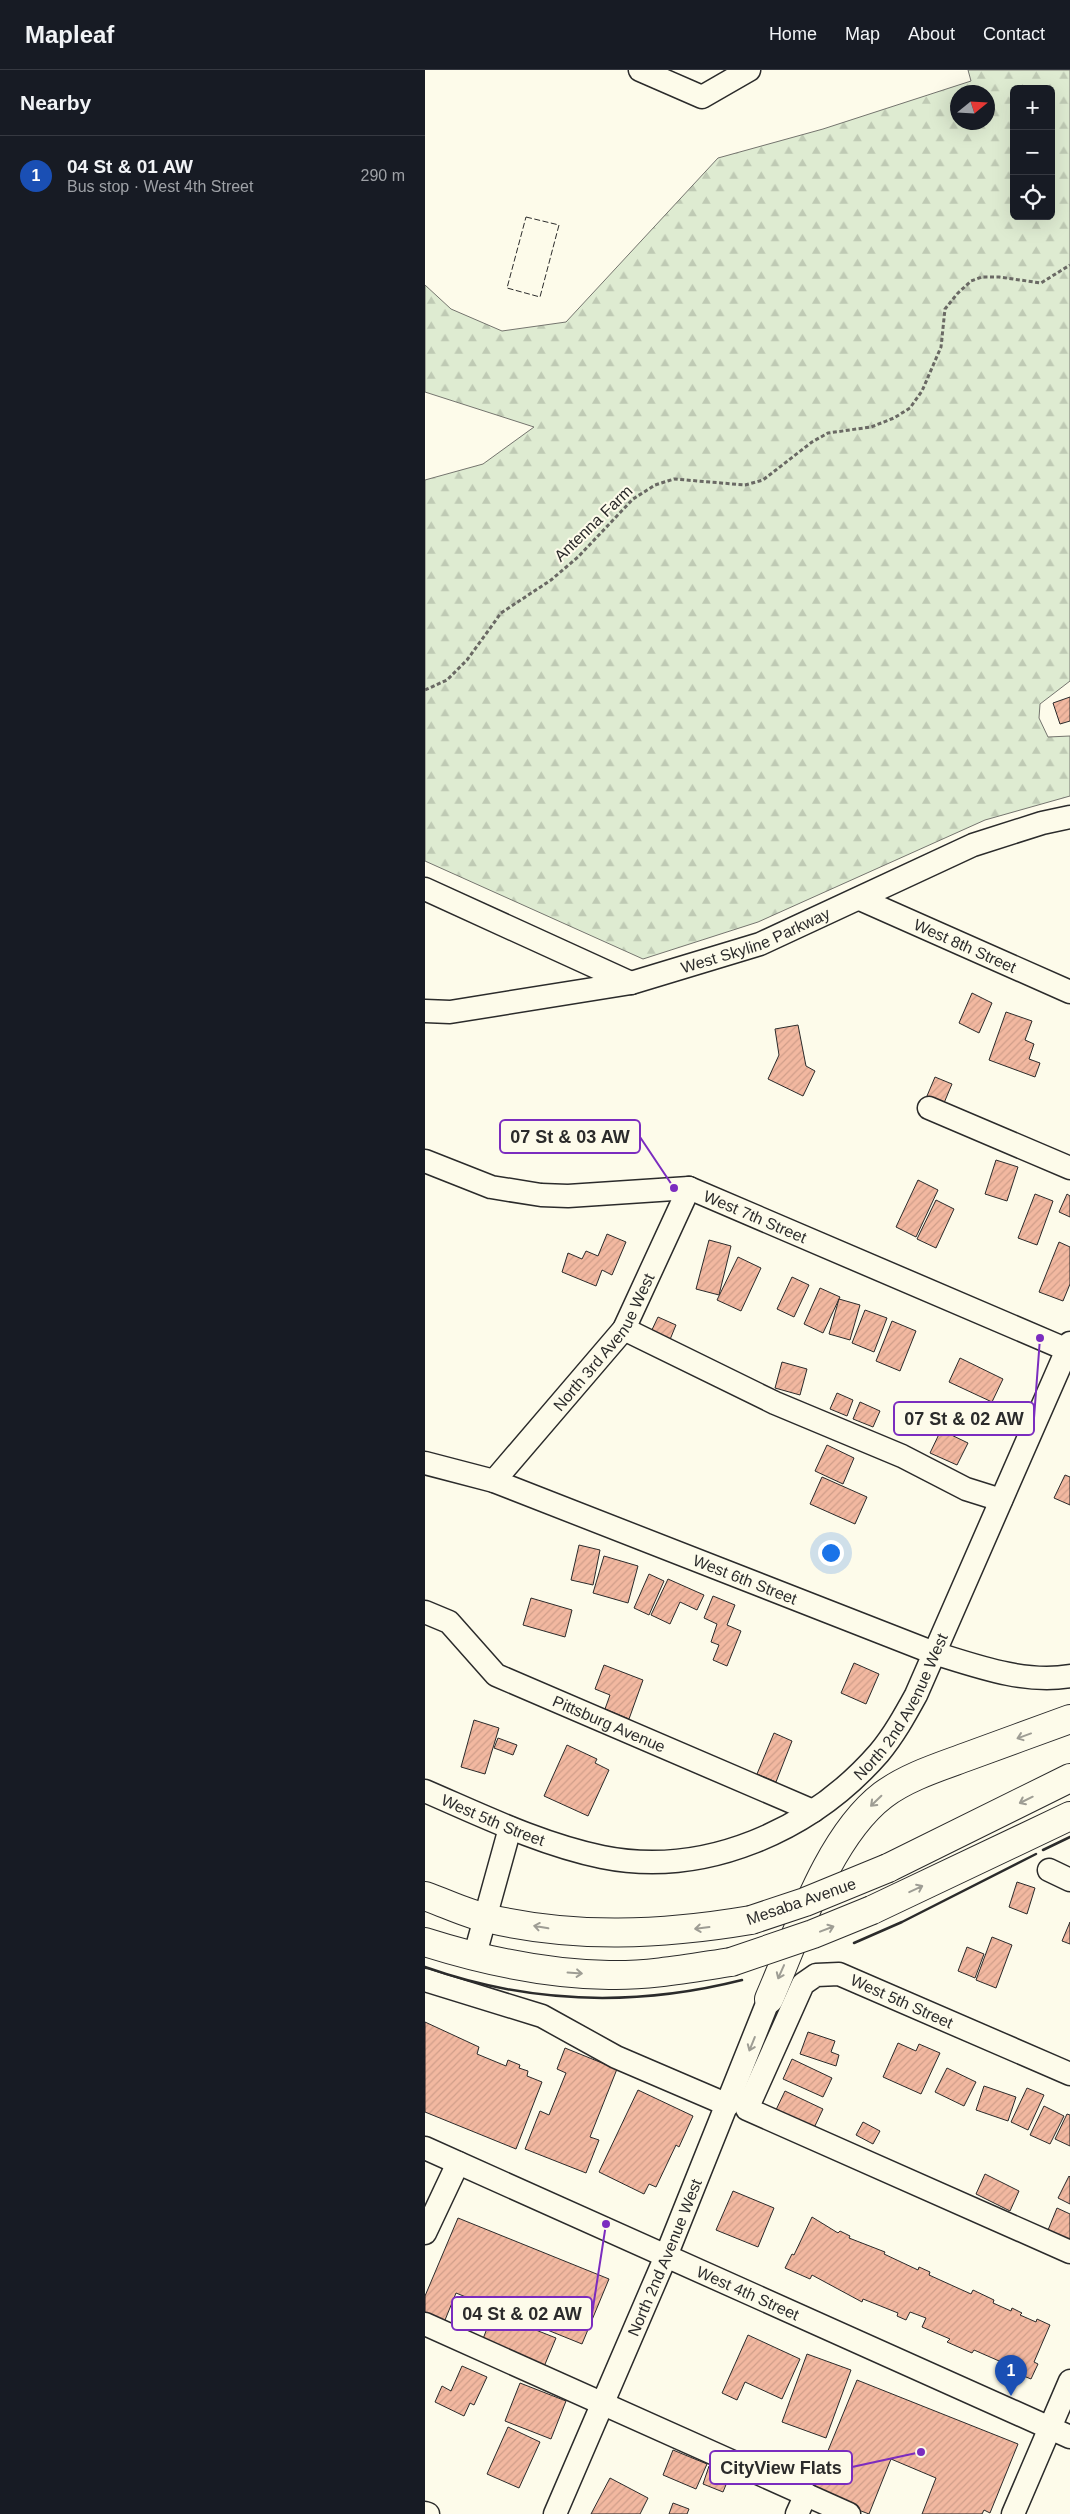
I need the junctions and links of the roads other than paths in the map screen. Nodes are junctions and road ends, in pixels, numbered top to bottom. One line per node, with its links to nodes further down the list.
1 (639, 70): 2 (street)
2 (749, 70)
3 (1070, 817): 5 (street, West Skyline Parkway)
4 (425, 890): 6 (street)
5 (860, 899): 6 (street, West Skyline Parkway); 7 (street, West 8th Street)
6 (631, 983): 8 (street, West Skyline Parkway)
7 (1070, 992)
8 (425, 1011)
9 (929, 1108): 11 (street)
10 (425, 1161): 12 (street, West 7th Street)
11 (1070, 1168)
12 (689, 1188): 13 (street, North 3rd Avenue West); 14 (street, West 7th Street)
13 (624, 1329): 16 (street, North 3rd Avenue West); 17 (street)
14 (1069, 1348): 17 (street, North 2nd Avenue West)
15 (425, 1463): 16 (street, West 6th Street)
16 (494, 1482): 19 (street, West 6th Street)
17 (1001, 1500): 19 (street, North 2nd Avenue West)
18 (425, 1612): 24 (street, Pittsburg Avenue)
19 (934, 1653): 20 (street, West 6th Street); 24 (street, North 2nd Avenue West)
20 (1070, 1676)
21 (1070, 1720): 35 (highway, one-way to 35)
22 (1070, 1778): 31 (highway, Mesaba Avenue, one-way to 31, bridge)
23 (425, 1791): 26 (street, West 5th Street)
24 (813, 1810): 27 (street, North 2nd Avenue West)
25 (1070, 1816): 33 (highway, Mesaba Avenue, one-way to 25, bridge)
26 (510, 1828): 27 (street, West 5th Street); 31 (street)
27 (562, 1847)
28 (1049, 1870): 29 (street)
29 (1070, 1880)
30 (425, 1896): 31 (highway, Mesaba Avenue)
31 (485, 1918): 33 (street)
32 (425, 1942): 33 (highway, Mesaba Avenue)
33 (474, 1958)
34 (425, 1980): 37 (street)
35 (769, 1999): 37 (street, North 2nd Avenue West, one-way to 37)
36 (1070, 2074): 37 (street, West 5th Street)
37 (737, 2107): 41 (street); 42 (street, North 2nd Avenue West)
38 (425, 2148): 39 (street, West 4th Street)
39 (458, 2162): 40 (street); 42 (street, West 4th Street)
40 (426, 2229)
41 (1070, 2252)
42 (666, 2256): 45 (street, North 2nd Avenue West); 46 (street, West 4th Street)
43 (425, 2324): 45 (street)
44 (1070, 2381): 46 (street)
45 (604, 2402): 48 (street); 49 (street, North 2nd Avenue West)
46 (1050, 2428): 47 (street, West 4th Street); 51 (street)
47 (1070, 2437)
48 (801, 2504): 50 (street)
49 (555, 2514)
50 (849, 2514)
51 (1013, 2514)

